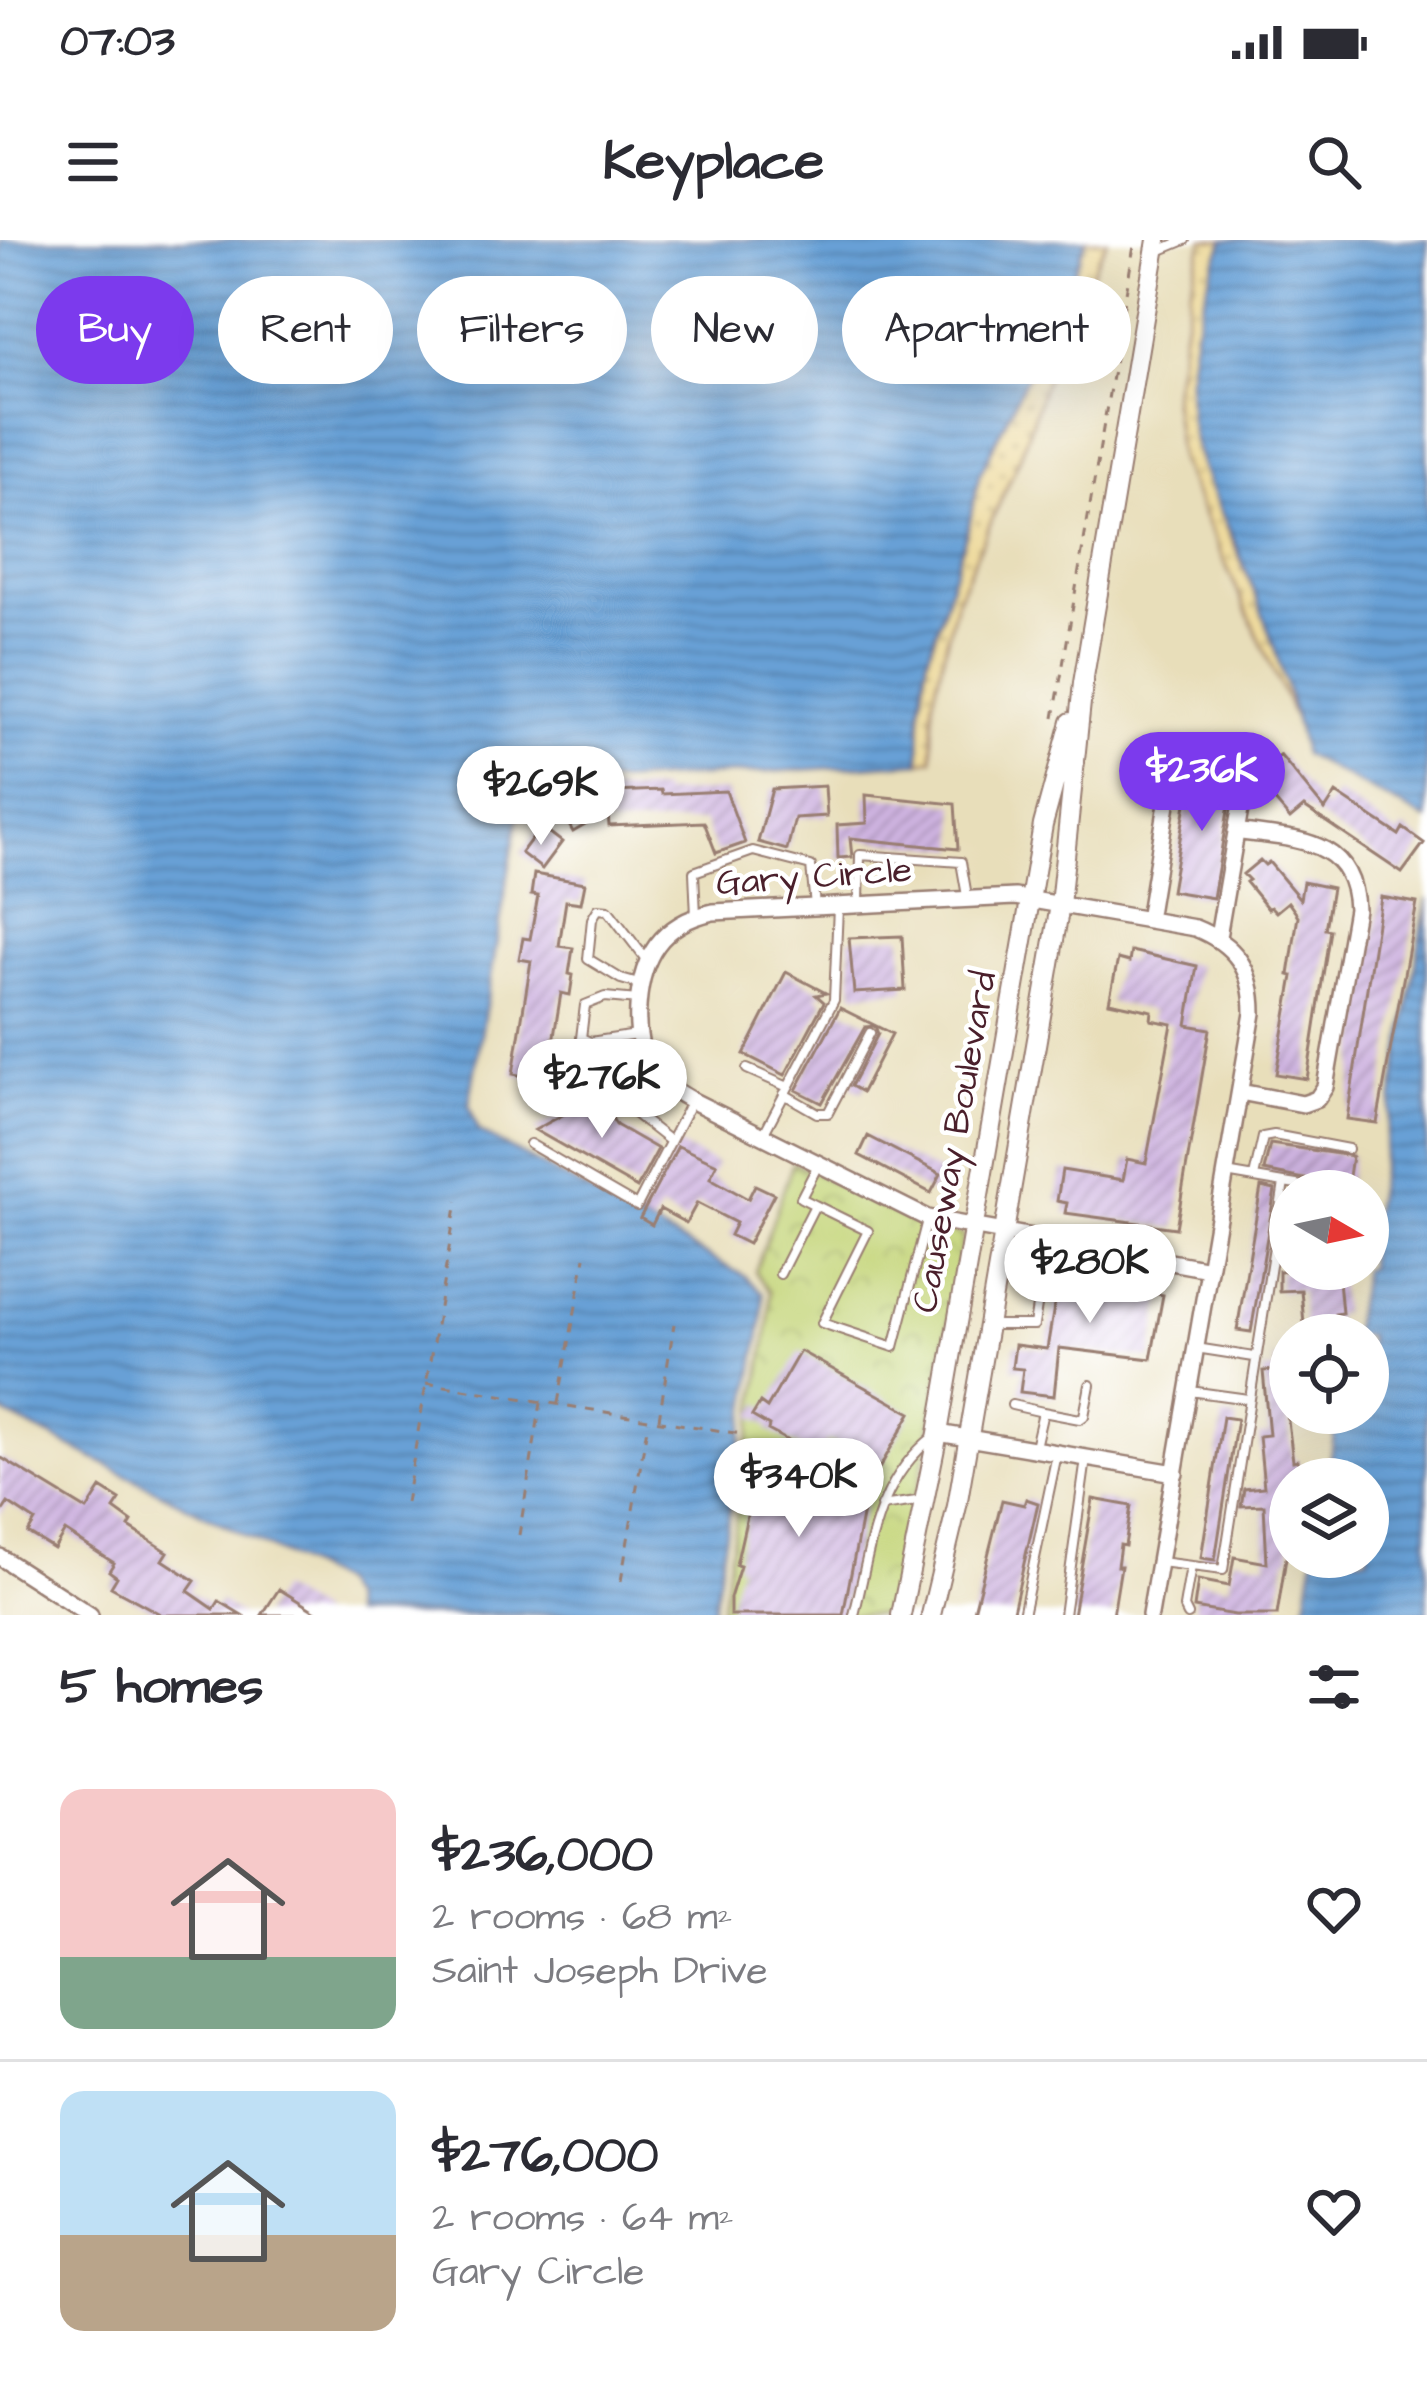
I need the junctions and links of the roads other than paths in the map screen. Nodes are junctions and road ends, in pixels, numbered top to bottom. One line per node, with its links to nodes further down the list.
1 (1185, 240): 2 (lane)
2 (1156, 246): 3 (street, Causeway Boulevard)
3 (1083, 683): 8 (street, Causeway Boulevard); 11 (street, Causeway Boulevard)
4 (1249, 757): 6 (street)
5 (1174, 760): 14 (street)
6 (1236, 830): 15 (street); 23 (street)
7 (968, 898): 8 (street, Gary Circle); 9 (street, Gary Circle); 9 (lane)
8 (1030, 900): 11 (street, Gary Circle); 35 (street, Causeway Boulevard)
9 (859, 904): 10 (street, Gary Circle)
10 (838, 905): 12 (street, Gary Circle); 22 (lane)
11 (1060, 905): 14 (street, Gary Circle); 36 (street, Causeway Boulevard)
12 (815, 908): 13 (street, Gary Circle); 13 (lane)
13 (696, 916): 16 (street, Gary Circle)
14 (1148, 920): 15 (street, Gary Circle)
15 (1218, 937): 23 (street)
16 (649, 963): 17 (street); 17 (lane)
17 (642, 993): 19 (street); 19 (lane)
18 (870, 1033): 22 (lane)
19 (639, 1034): 20 (street)
20 (650, 1068): 24 (street); 26 (lane)
21 (747, 1069): 22 (lane)
22 (786, 1091): 25 (lane)
23 (1240, 1092): 30 (street)
24 (691, 1100): 25 (street); 26 (lane)
25 (761, 1136): 29 (street)
26 (670, 1141): 27 (lane)
27 (530, 1144)
28 (1348, 1148): 31 (lane)
29 (818, 1165): 33 (lane); 34 (street)
30 (1226, 1172): 31 (lane); 38 (street)
31 (1254, 1178): 32 (lane)
32 (1269, 1180)
33 (814, 1205): 34 (lane); 40 (lane)
34 (927, 1219): 35 (street)
35 (974, 1229): 36 (street); 49 (street, Causeway Boulevard)
36 (1005, 1234): 37 (street); 41 (street, Causeway Boulevard)
37 (1047, 1242): 38 (street); 41 (lane)
38 (1209, 1269): 42 (street)
39 (1269, 1270): 43 (lane)
40 (780, 1274)
41 (989, 1325): 50 (street, Causeway Boulevard)
42 (1196, 1348): 43 (lane); 45 (street)
43 (1254, 1357): 46 (lane)
44 (1090, 1385): 48 (lane)
45 (1188, 1390): 46 (lane); 54 (street)
46 (1248, 1399): 59 (lane)
47 (1012, 1405): 48 (lane)
48 (1043, 1412): 51 (lane)
49 (938, 1432): 50 (street); 55 (street, Causeway Boulevard); 56 (lane)
50 (969, 1438): 51 (street); 63 (street, Causeway Boulevard)
51 (1035, 1449): 52 (street)
52 (1057, 1453): 53 (street); 64 (lane)
53 (1086, 1458): 54 (street); 65 (lane)
54 (1175, 1473): 58 (street)
55 (926, 1500): 56 (lane); 62 (street, Causeway Boulevard)
56 (881, 1506): 61 (lane)
57 (0, 1557): 60 (street)
58 (1159, 1562): 59 (lane); 66 (street)
59 (1191, 1566): 67 (lane)
60 (90, 1615)
61 (854, 1615)
62 (901, 1615)
63 (931, 1615)
64 (1023, 1615)
65 (1064, 1615)
66 (1150, 1615)
67 (1188, 1615)

